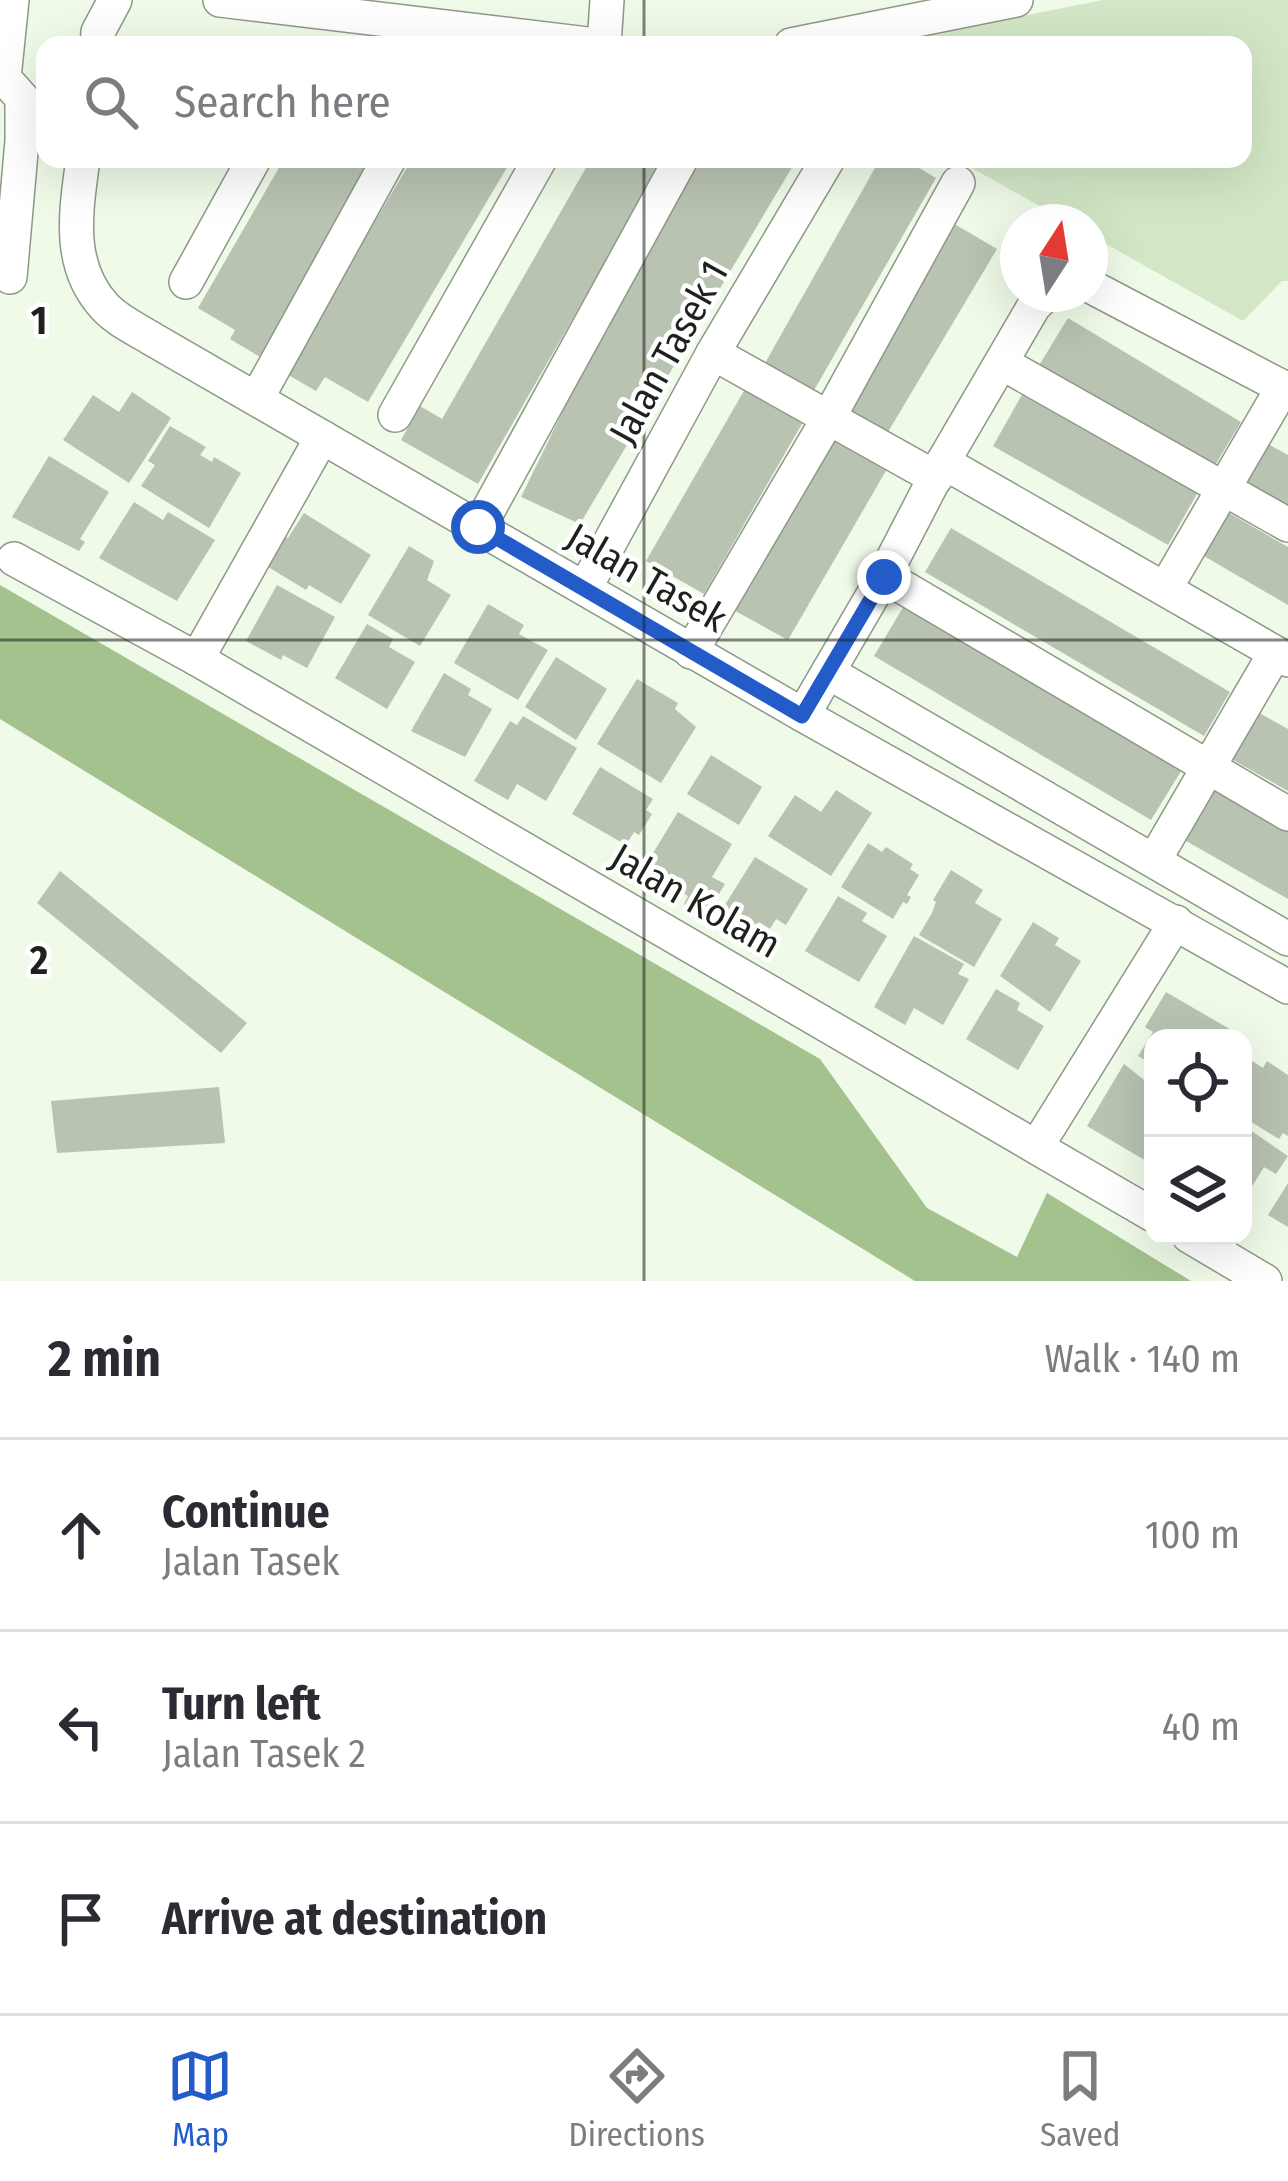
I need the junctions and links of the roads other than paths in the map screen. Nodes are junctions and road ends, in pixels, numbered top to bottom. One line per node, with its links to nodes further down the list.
1 (12, 0): 14 (street)
2 (87, 0): 9 (street)
3 (126, 0): 7 (street)
4 (220, 0): 8 (street)
5 (607, 0): 12 (street)
6 (1016, 0): 13 (street)
7 (115, 1): 9 (street)
8 (334, 14): 10 (street); 11 (street)
9 (100, 26)
10 (322, 36)
11 (457, 36)
12 (601, 36)
13 (867, 36)
14 (2, 78): 22 (street)
15 (82, 168): 29 (street, Jalan Tasek)
16 (249, 168): 23 (street)
17 (384, 168): 29 (street)
18 (535, 168): 30 (street)
19 (676, 168): 36 (street)
20 (823, 168): 26 (street, Jalan Tasek 1)
21 (958, 183): 31 (street)
22 (10, 277)
23 (186, 282)
24 (1108, 296): 28 (street)
25 (1031, 312): 27 (street)
26 (713, 353): 31 (street); 39 (street, Jalan Tasek 1)
27 (1002, 363): 33 (street); 34 (street)
28 (1285, 389): 34 (street)
29 (257, 398): 32 (street, Jalan Tasek)
30 (395, 415)
31 (828, 419): 33 (street); 41 (street)
32 (322, 437): 36 (street, Jalan Tasek); 43 (street)
33 (939, 470): 38 (street); 40 (street)
34 (1222, 488): 35 (street); 40 (street)
35 (1288, 525)
36 (478, 527): 39 (street, Jalan Tasek)
37 (14, 559): 43 (street, Jalan Kolam)
38 (884, 577): 44 (street); 46 (street)
39 (585, 588): 41 (street, Jalan Tasek)
40 (1165, 589): 42 (street)
41 (691, 652): 45 (street, Jalan Tasek)
42 (1281, 656): 46 (street)
43 (197, 659): 52 (street, Jalan Kolam)
44 (828, 672): 45 (street); 48 (street)
45 (802, 716): 49 (street, Jalan Tasek)
46 (1209, 768): 47 (street); 48 (street)
47 (1288, 814)
48 (1155, 859): 50 (street)
49 (1177, 922): 51 (street, Jalan Tasek); 52 (street)
50 (1288, 940)
51 (1288, 987)
52 (1037, 1146): 53 (street, Jalan Kolam)
53 (1144, 1210)
54 (1204, 1245): 55 (street)
55 (1265, 1281)

